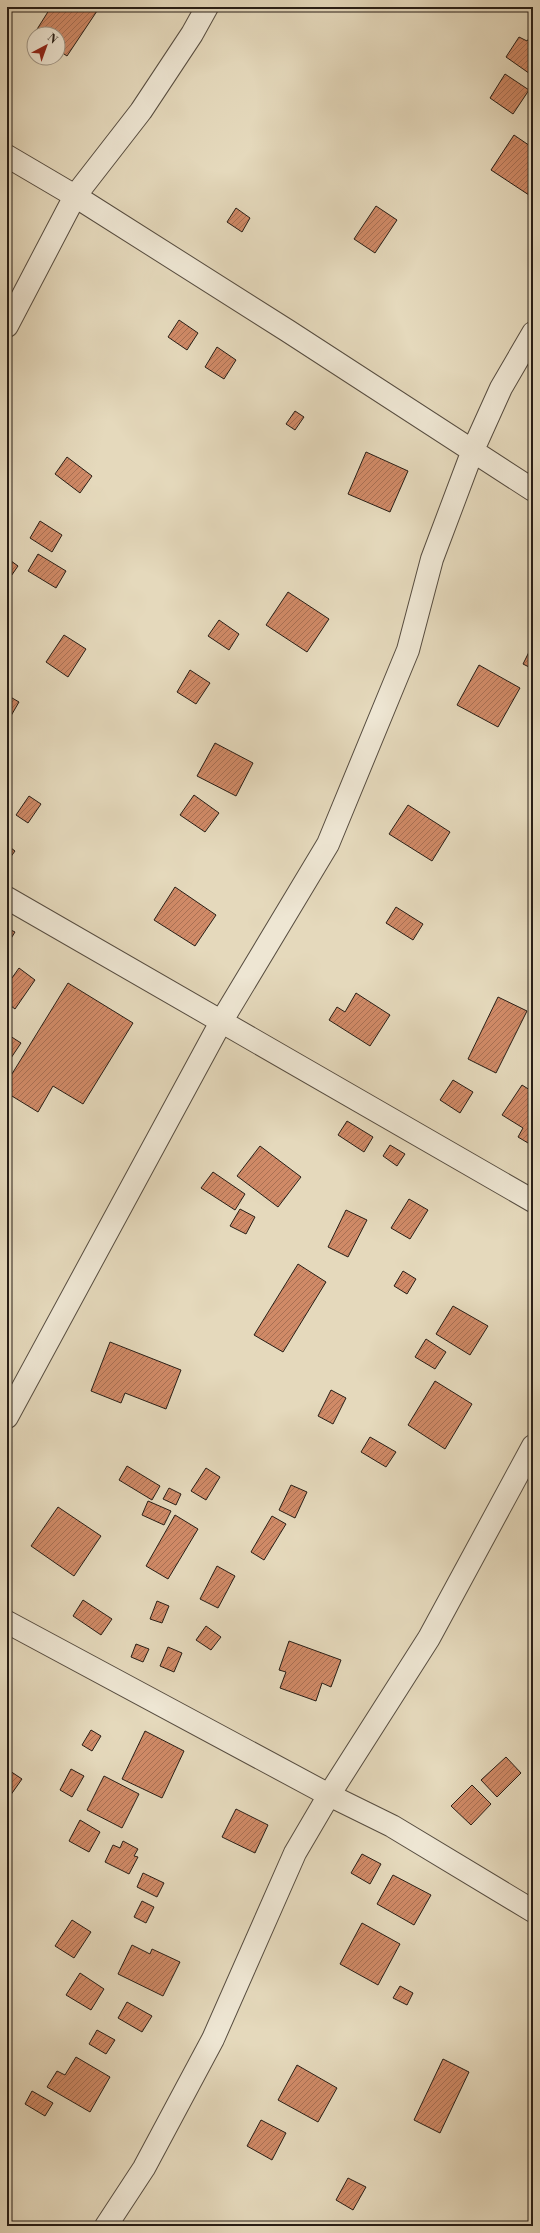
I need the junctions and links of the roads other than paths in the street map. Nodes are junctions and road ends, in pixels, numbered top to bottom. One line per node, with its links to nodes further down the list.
1 (207, 7): 3 (street)
2 (7, 156): 3 (street)
3 (75, 196): 4 (street); 6 (street)
4 (7, 326)
5 (533, 333): 6 (street)
6 (473, 450): 7 (street); 9 (street)
7 (533, 490)
8 (7, 898): 9 (street)
9 (220, 1022): 10 (street); 11 (street)
10 (533, 1201)
11 (7, 1417)
12 (533, 1446): 14 (street)
13 (7, 1622): 14 (street)
14 (329, 1795): 15 (street); 16 (street)
15 (533, 1911)
16 (106, 2226)

